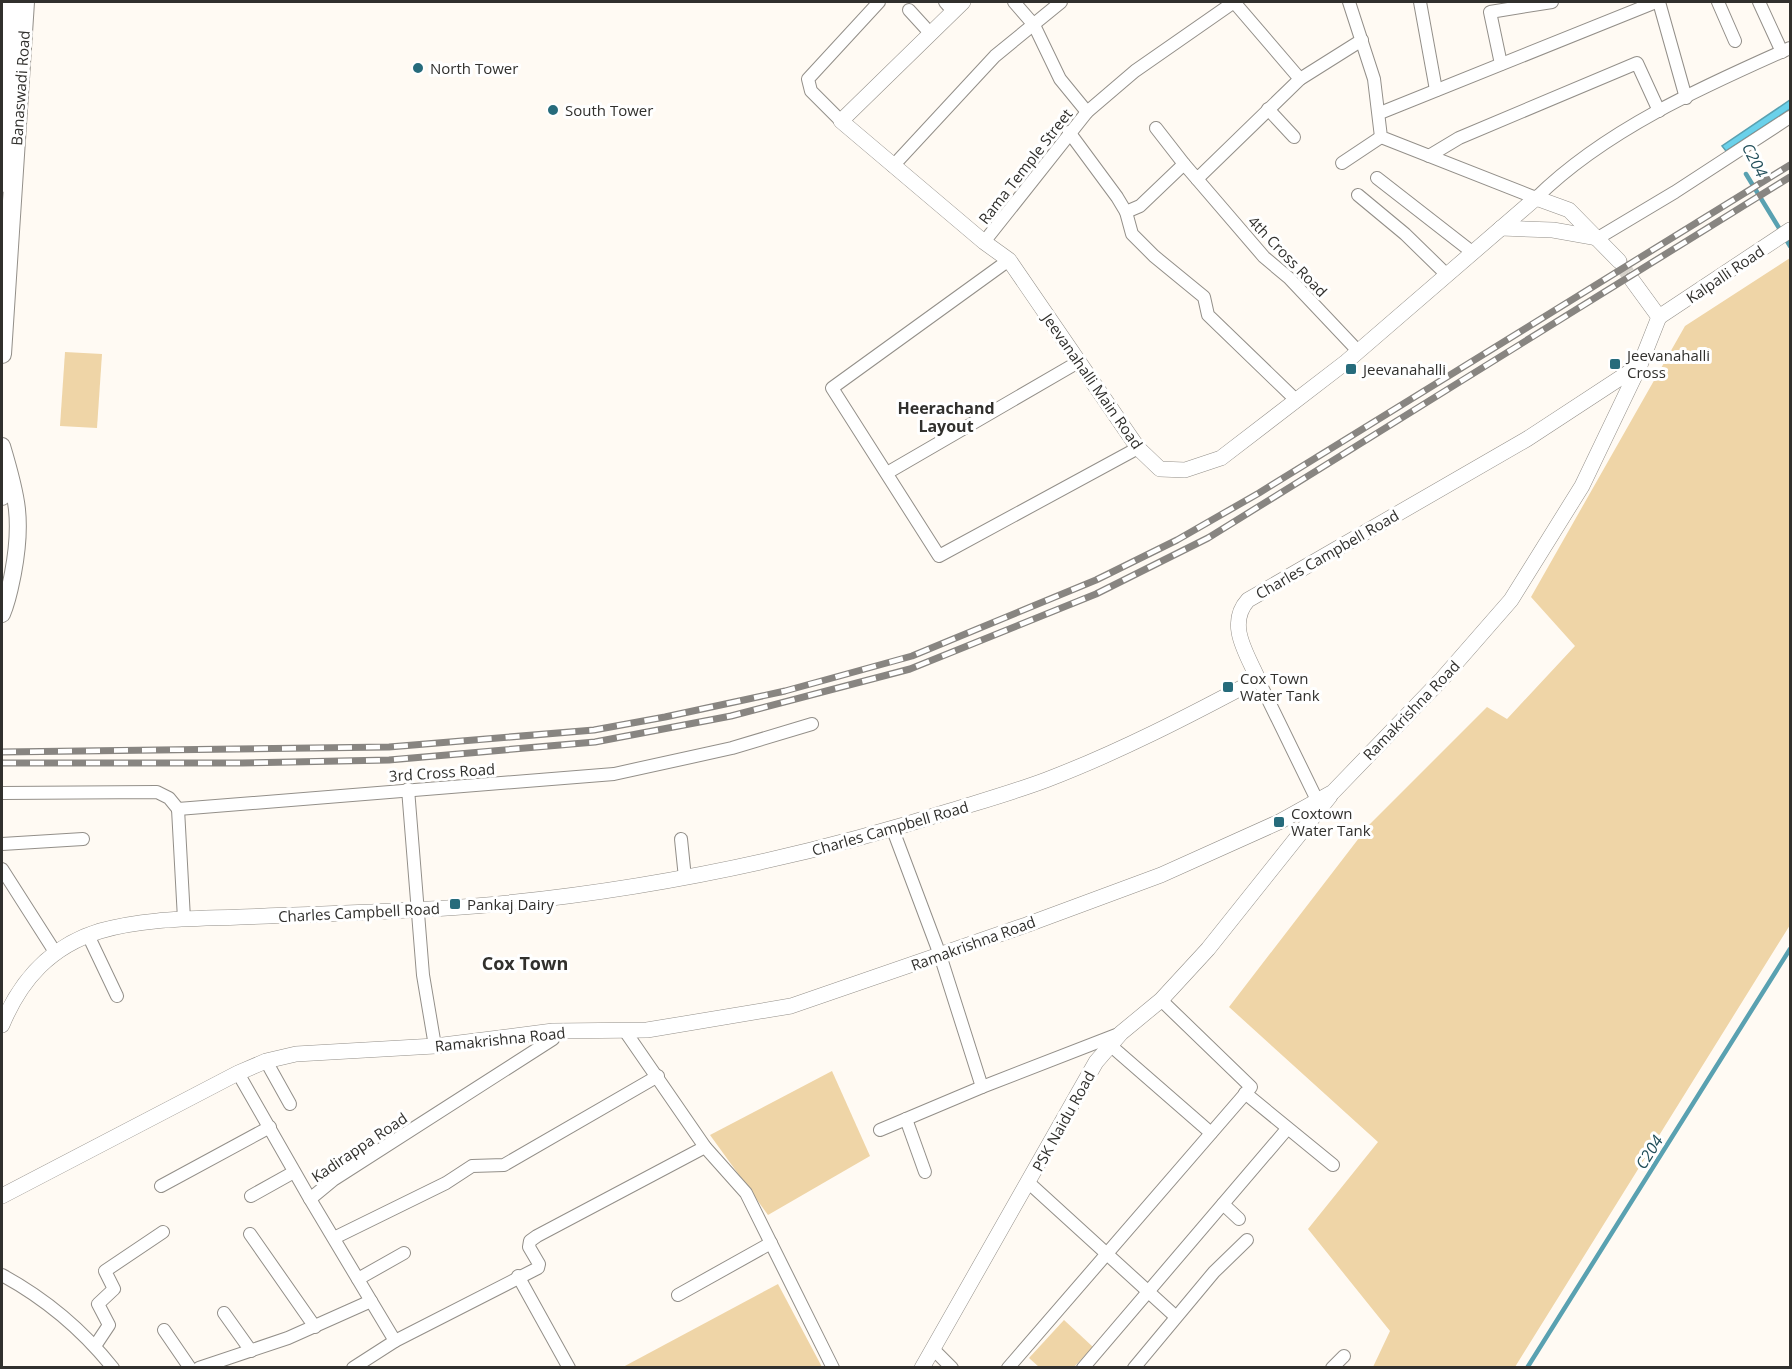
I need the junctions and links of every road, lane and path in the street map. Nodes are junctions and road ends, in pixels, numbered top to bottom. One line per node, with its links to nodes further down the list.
1 (12, 2): 16 (main road, Banaswadi Road)
2 (25, 2): 58 (main road, Banaswadi Road)
3 (879, 2): 31 (street)
4 (1014, 2): 17 (street)
5 (1060, 2): 17 (street)
6 (1234, 2): 23 (street); 28 (street, Rama Temple Street)
7 (1348, 2): 19 (street)
8 (1420, 2): 24 (street)
9 (1552, 2): 14 (street)
10 (1658, 2): 22 (street); 25 (street)
11 (1718, 2): 20 (street)
12 (1759, 2): 21 (street)
13 (954, 5): 18 (street)
14 (1489, 7): 22 (street)
15 (909, 10): 18 (street)
16 (5, 23): 40 (main road, Banaswadi Road)
17 (1034, 25): 28 (street); 39 (street)
18 (930, 33): 31 (street)
19 (1362, 40): 23 (street); 29 (street)
20 (1735, 40)
21 (1786, 50): 25 (street)
22 (1501, 64): 24 (street)
23 (1300, 79): 26 (street)
24 (1436, 90): 29 (street)
25 (1686, 98): 27 (street)
26 (1268, 109): 34 (street); 42 (street)
27 (1659, 111): 36 (street); 45 (street)
28 (1087, 112): 33 (street, Rama Temple Street)
29 (1380, 113): 35 (street)
30 (1791, 117): 49 (street)
31 (841, 121): 39 (street, Jeevanahalli Main Road)
32 (1156, 128): 38 (street, 4th Cross Road)
33 (1069, 132): 46 (street); 50 (street, Rama Temple Street)
34 (1294, 137)
35 (1381, 137): 36 (street); 37 (street)
36 (1429, 156): 45 (street)
37 (1342, 163)
38 (1184, 164): 42 (street, 4th Cross Road); 46 (street)
39 (892, 166): 50 (street, Jeevanahalli Main Road)
40 (2, 177): 43 (main road, Banaswadi Road)
41 (1377, 178): 51 (street)
42 (1197, 179): 57 (street, 4th Cross Road)
43 (2, 183)
44 (1358, 195): 54 (street)
45 (1536, 198): 47 (street, Jeevanahalli Main Road); 49 (street)
46 (1126, 212): 61 (street)
47 (1501, 228): 49 (street); 51 (street, Jeevanahalli Main Road)
48 (1786, 233): 56 (street, Kalpalli Road)
49 (1598, 238): 53 (street)
50 (984, 242): 52 (street, Jeevanahalli Main Road)
51 (1472, 252): 54 (street, Jeevanahalli Main Road)
52 (1009, 260): 59 (street, Jeevanahalli Main Road); 64 (street)
53 (1619, 261)
54 (1446, 274): 57 (street, Jeevanahalli Main Road)
55 (1632, 280): 56 (street)
56 (1659, 317): 60 (street, Ramakrishna Road)
57 (1358, 351): 61 (street, Jeevanahalli Main Road)
58 (2, 354)
59 (1080, 361): 63 (street, Jeevanahalli Main Road); 64 (street)
60 (1640, 365): 68 (street, Charles Campbell Road); 71 (street, Ramakrishna Road)
61 (1296, 400): 63 (street, Jeevanahalli Main Road)
62 (2, 446): 67 (main road)
63 (1138, 448): 64 (street)
64 (887, 474)
65 (2, 480): 66 (main road)
66 (2, 495)
67 (2, 614)
68 (1258, 679): 73 (street); 75 (street, Charles Campbell Road)
69 (812, 724): 70 (street, 3rd Cross Road)
70 (408, 789): 74 (street, 3rd Cross Road); 81 (street)
71 (1333, 792): 73 (street, Ramakrishna Road); 87 (street, PSK Naidu Road)
72 (2, 793): 74 (street)
73 (1317, 800): 85 (street, Ramakrishna Road)
74 (178, 809): 82 (street)
75 (893, 830): 80 (street, Charles Campbell Road); 85 (street)
76 (83, 839): 78 (street)
77 (681, 839): 80 (street)
78 (2, 844)
79 (2, 869): 84 (street)
80 (685, 878): 81 (street, Charles Campbell Road)
81 (419, 910): 82 (street, Charles Campbell Road); 93 (street)
82 (184, 919): 83 (street, Charles Campbell Road)
83 (88, 935): 84 (street, Charles Campbell Road); 86 (street)
84 (55, 952): 88 (street, Charles Campbell Road)
85 (940, 955): 90 (street, Ramakrishna Road); 97 (street)
86 (117, 996)
87 (1161, 1000): 91 (street, PSK Naidu Road); 98 (street)
88 (2, 1025)
89 (553, 1031): 90 (street, Ramakrishna Road); 93 (street, Ramakrishna Road); 113 (street, Kadirappa Road)
90 (625, 1031): 96 (street)
91 (1121, 1033): 92 (street, PSK Naidu Road); 97 (street)
92 (1110, 1045): 104 (street); 109 (street, PSK Naidu Road)
93 (435, 1046): 94 (street, Ramakrishna Road)
94 (266, 1061): 95 (street, Ramakrishna Road); 99 (street)
95 (238, 1073): 101 (street); 111 (street, Ramakrishna Road)
96 (658, 1076): 105 (street); 118 (street)
97 (982, 1088): 100 (street)
98 (1245, 1093): 102 (street); 104 (street)
99 (290, 1104)
100 (906, 1119): 103 (street); 108 (street)
101 (270, 1127): 107 (street); 110 (street)
102 (1287, 1129): 106 (street); 114 (street)
103 (880, 1130)
104 (1211, 1133): 122 (street)
105 (705, 1147): 120 (street); 124 (street)
106 (1333, 1165)
107 (294, 1172): 112 (street); 113 (street)
108 (925, 1172)
109 (1029, 1183): 122 (street); 135 (street, PSK Naidu Road)
110 (160, 1186)
111 (2, 1196)
112 (251, 1196)
113 (310, 1199): 118 (street, Kadirappa Road)
114 (1223, 1204): 115 (street); 126 (street)
115 (1239, 1219)
116 (163, 1232): 134 (street)
117 (250, 1234): 131 (street)
118 (334, 1238): 125 (street, Kadirappa Road)
119 (1247, 1240): 130 (street)
120 (771, 1244): 127 (street); 143 (street)
121 (404, 1253): 125 (street)
122 (1108, 1254): 126 (street); 146 (street)
123 (2, 1275): 134 (street)
124 (518, 1276): 133 (street); 142 (street)
125 (358, 1279): 128 (street, Kadirappa Road)
126 (1149, 1292): 130 (street); 147 (street)
127 (678, 1295)
128 (371, 1301): 131 (street); 133 (street, Kadirappa Road)
129 (224, 1313): 136 (street)
130 (1175, 1316): 148 (street)
131 (315, 1327): 136 (street)
132 (164, 1330): 139 (street)
133 (395, 1341): 141 (street)
134 (95, 1346): 138 (street)
135 (933, 1349): 144 (street, PSK Naidu Road); 145 (street)
136 (251, 1352): 140 (street)
137 (1344, 1356): 149 (street)
138 (113, 1368)
139 (190, 1368)
140 (199, 1368)
141 (353, 1368)
142 (569, 1368)
143 (833, 1368)
144 (922, 1368)
145 (952, 1368)
146 (1008, 1368)
147 (1083, 1368)
148 (1134, 1368)
149 (1332, 1368)

